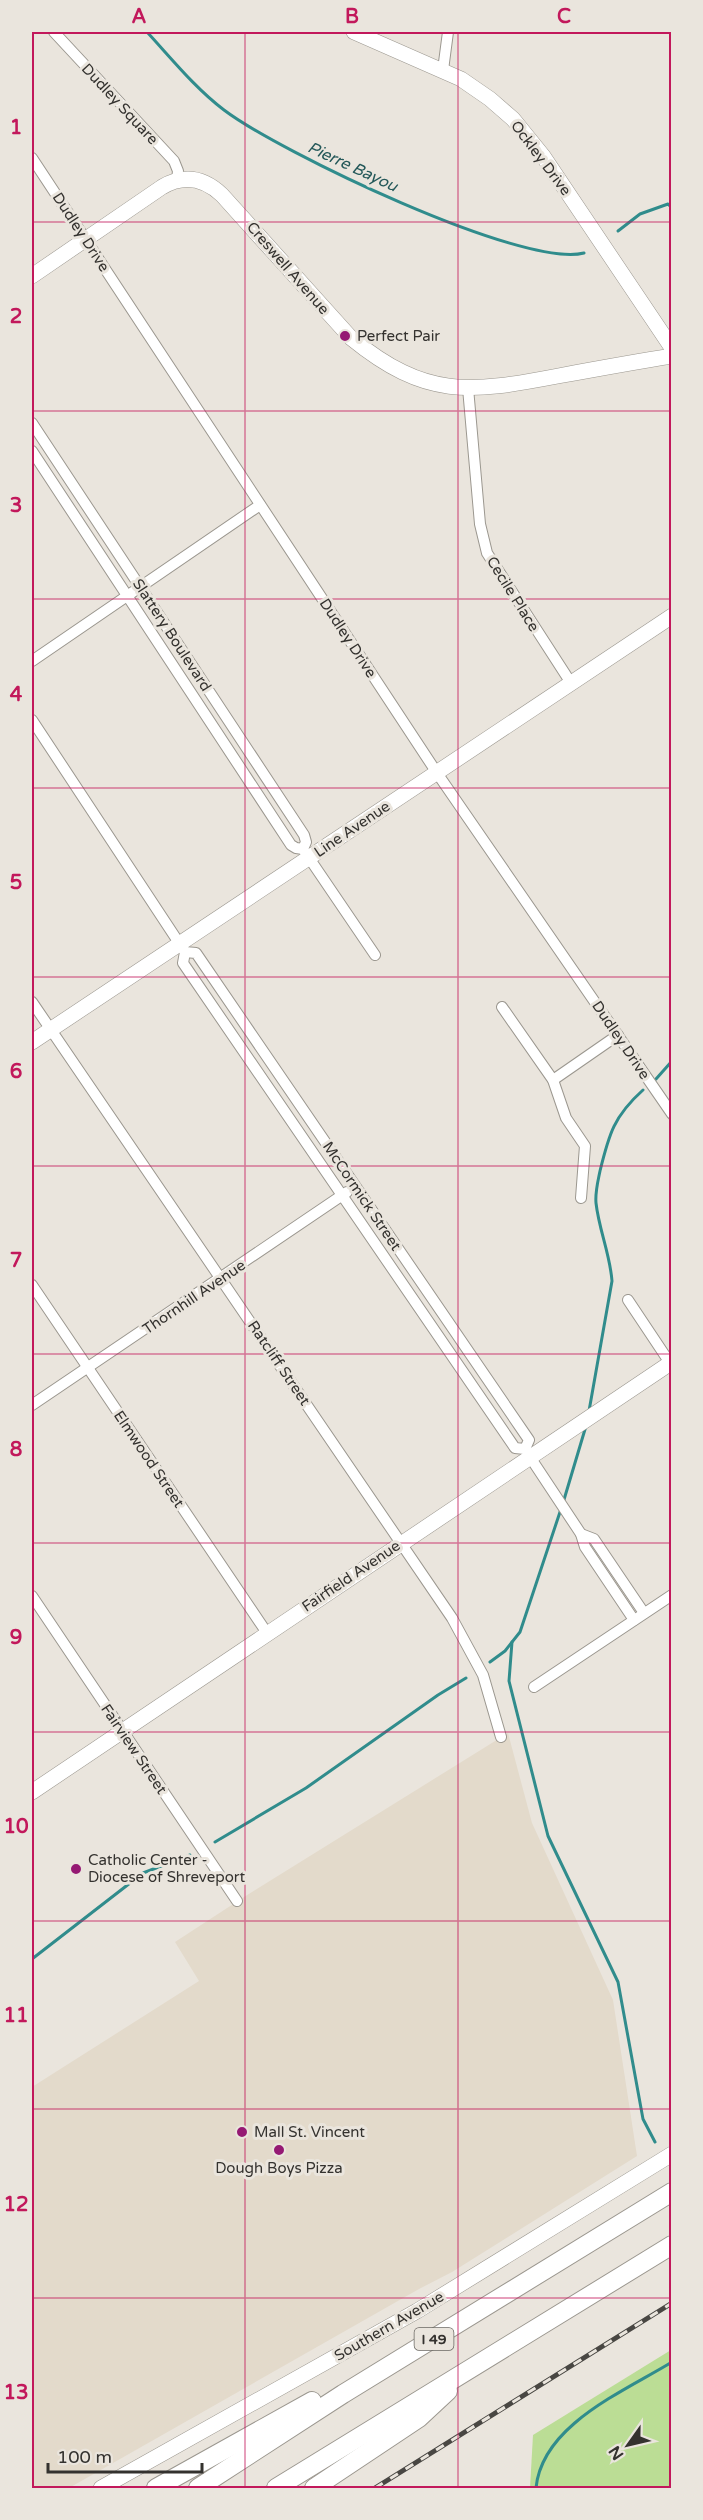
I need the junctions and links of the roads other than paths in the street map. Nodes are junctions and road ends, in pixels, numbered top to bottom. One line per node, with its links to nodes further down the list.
1 (54, 32): 6 (street, Dudley Square)
2 (354, 32): 4 (street, Ockley Drive)
3 (448, 32): 4 (street)
4 (443, 70): 9 (street, Ockley Drive)
5 (32, 158): 7 (street, Dudley Drive)
6 (177, 180): 7 (street); 11 (street, Creswell Avenue)
7 (85, 239): 8 (street); 14 (street, Dudley Drive)
8 (32, 276)
9 (672, 348)
10 (672, 356): 11 (street, Creswell Avenue)
11 (468, 388): 19 (street, Cecile Place)
12 (32, 423): 15 (street, Slattery Boulevard)
13 (32, 451): 16 (street, Slattery Boulevard)
14 (260, 504): 15 (street); 21 (street, Dudley Drive)
15 (141, 586): 16 (street); 22 (street, Slattery Boulevard)
16 (127, 595): 18 (street); 22 (street, Slattery Boulevard)
17 (672, 616): 19 (street, Line Avenue)
18 (32, 660)
19 (571, 683): 21 (street, Line Avenue)
20 (32, 720): 23 (street, McCormick Street)
21 (437, 773): 22 (street, Line Avenue); 28 (street, Dudley Drive)
22 (306, 853): 23 (street, Line Avenue); 24 (street, Slattery Boulevard)
23 (182, 947): 27 (street, Line Avenue); 30 (street, McCormick Street); 31 (street, McCormick Street)
24 (375, 955)
25 (32, 1002): 27 (street, Ratcliff Street)
26 (502, 1007): 32 (street)
27 (50, 1030): 29 (street, Line Avenue); 37 (street, Ratcliff Street)
28 (618, 1035): 32 (street); 33 (street, Dudley Drive)
29 (32, 1042)
30 (271, 1062): 31 (street); 34 (street, McCormick Street)
31 (257, 1071): 35 (street, McCormick Street)
32 (553, 1080): 36 (street)
33 (672, 1114)
34 (356, 1186): 35 (street, Thornhill Avenue); 40 (street, McCormick Street)
35 (342, 1195): 37 (street, Thornhill Avenue); 41 (street, McCormick Street)
36 (581, 1198)
37 (221, 1278): 43 (street, Thornhill Avenue); 47 (street, Ratcliff Street)
38 (32, 1285): 43 (street, Elmwood Street)
39 (628, 1300): 42 (street)
40 (448, 1323): 41 (street); 45 (street, McCormick Street)
41 (435, 1331): 45 (street, McCormick Street)
42 (671, 1362): 45 (street, Fairfield Avenue)
43 (88, 1368): 44 (street, Thornhill Avenue); 52 (street, Elmwood Street)
44 (32, 1405)
45 (527, 1453): 46 (street); 47 (street, Fairfield Avenue)
46 (581, 1534): 50 (street); 51 (street)
47 (402, 1542): 52 (street, Fairfield Avenue); 55 (street, Ratcliff Street)
48 (672, 1594): 50 (street)
49 (32, 1596): 54 (street, Fairview Street)
50 (644, 1613): 51 (street)
51 (634, 1620): 53 (street)
52 (267, 1633): 54 (street, Fairfield Avenue)
53 (534, 1687)
54 (123, 1731): 56 (street, Fairfield Avenue); 57 (street, Fairview Street)
55 (501, 1737)
56 (32, 1792)
57 (237, 1901)
58 (672, 2154): 63 (street, Southern Avenue)
59 (672, 2192): 61 (highway, I 49)
60 (672, 2245): 62 (highway)
61 (483, 2309): 64 (highway); 65 (highway, I 49)
62 (479, 2362): 66 (highway); 67 (highway)
63 (101, 2488)
64 (156, 2488)
65 (198, 2488)
66 (276, 2488)
67 (314, 2488)

